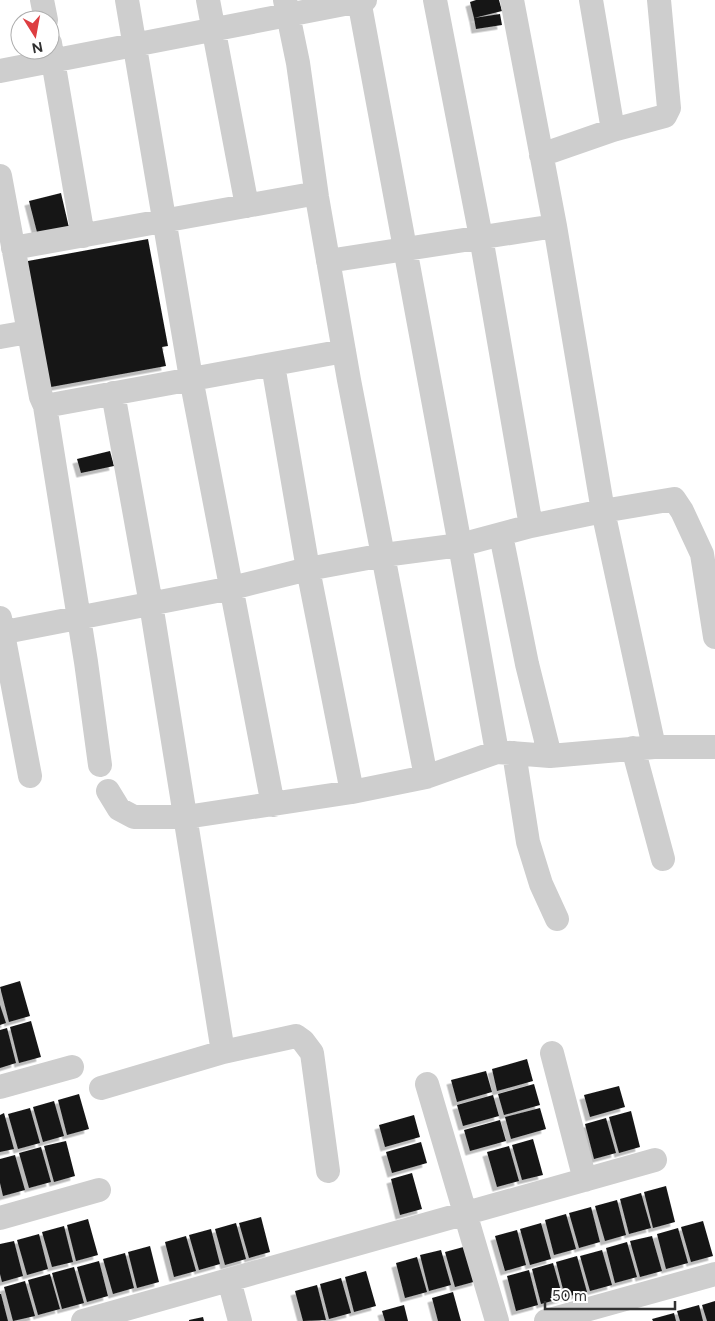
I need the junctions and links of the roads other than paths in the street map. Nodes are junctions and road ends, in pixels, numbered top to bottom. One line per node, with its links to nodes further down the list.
1 (127, 0): 10 (street)
2 (208, 0): 9 (street)
3 (361, 0): 8 (street); 25 (street)
4 (435, 0): 23 (street)
5 (512, 0): 16 (street)
6 (591, 0): 15 (street)
7 (659, 0): 15 (street)
8 (287, 7): 9 (street); 18 (street)
9 (214, 29): 10 (street); 19 (street)
10 (135, 44): 11 (street); 20 (street)
11 (60, 51)
12 (30, 60): 14 (street)
13 (53, 60): 22 (street)
14 (0, 71)
15 (613, 130): 16 (street)
16 (541, 155): 21 (street)
17 (0, 176): 24 (street)
18 (317, 197): 19 (street); 26 (street)
19 (247, 206): 20 (street)
20 (164, 221): 22 (street); 31 (street)
21 (555, 226): 23 (street); 34 (street)
22 (83, 236): 24 (street)
23 (481, 237): 25 (street); 35 (street)
24 (13, 248): 27 (street)
25 (404, 249): 26 (street); 37 (street)
26 (328, 261): 29 (street)
27 (28, 332): 28 (street); 33 (street)
28 (0, 337)
29 (344, 351): 30 (street); 38 (street)
30 (272, 365): 31 (street); 39 (street)
31 (191, 378): 32 (street); 40 (street)
32 (113, 393): 33 (street); 41 (street)
33 (45, 406): 42 (street)
34 (603, 511): 35 (street); 44 (street); 46 (street)
35 (531, 526): 36 (street)
36 (501, 535): 37 (street); 48 (street)
37 (460, 544): 38 (street); 47 (street)
38 (384, 555): 39 (street); 51 (street)
39 (308, 569): 40 (street); 53 (street)
40 (232, 588): 41 (street); 54 (street)
41 (150, 604): 42 (street); 55 (street)
42 (78, 617): 43 (street); 49 (street)
43 (1, 628): 50 (street)
44 (715, 638)
45 (715, 747): 46 (street)
46 (644, 748): 48 (street); 56 (street)
47 (505, 753): 48 (street); 51 (street); 57 (street)
48 (550, 756)
49 (100, 765)
50 (30, 776)
51 (426, 777): 53 (street)
52 (108, 791): 55 (street)
53 (352, 792): 54 (street)
54 (273, 805): 55 (street)
55 (186, 817): 58 (street)
56 (663, 859)
57 (557, 919)
58 (223, 1052): 63 (street); 65 (street)
59 (552, 1053): 66 (street)
60 (72, 1067): 62 (street)
61 (427, 1084): 68 (street)
62 (0, 1087)
63 (101, 1088)
64 (655, 1160): 66 (street)
65 (328, 1171)
66 (585, 1180): 68 (street)
67 (99, 1190): 69 (street)
68 (465, 1213): 71 (street); 74 (street)
69 (0, 1218)
70 (715, 1274): 75 (street)
71 (229, 1280): 72 (street); 73 (street)
72 (83, 1321)
73 (240, 1321)
74 (497, 1321)
75 (546, 1321)

